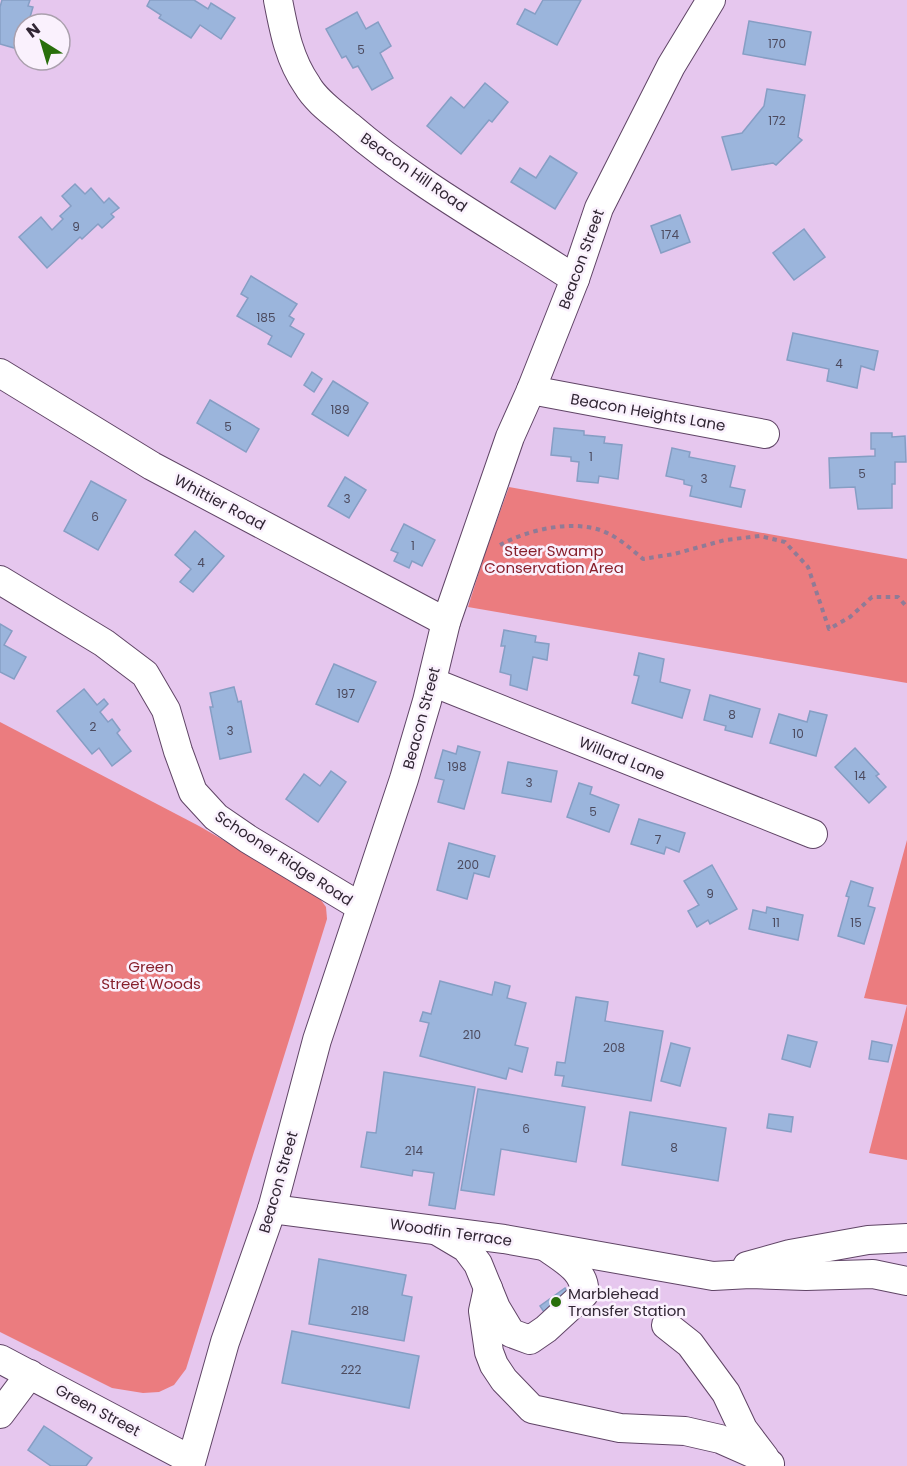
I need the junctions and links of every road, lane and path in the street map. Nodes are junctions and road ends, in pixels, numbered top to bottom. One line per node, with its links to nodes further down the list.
1 (278, 0): 3 (street, Beacon Hill Road)
2 (705, 2): 3 (street, Beacon Street)
3 (575, 279): 5 (street, Beacon Street)
4 (0, 373): 10 (street, Whittier Road)
5 (531, 390): 6 (street, Beacon Heights Lane); 7 (street, Beacon Street)
6 (765, 434)
7 (471, 550): 9 (path); 10 (street, Beacon Street)
8 (0, 580): 13 (street, Schooner Ridge Road)
9 (907, 607)
10 (446, 622): 11 (street, Beacon Street)
11 (432, 681): 12 (street, Willard Lane); 13 (street, Beacon Street)
12 (813, 834)
13 (361, 907): 14 (street, Beacon Street)
14 (272, 1209): 15 (street, Woodfin Terrace); 27 (street, Beacon Street)
15 (434, 1230): 17 (street, Woodfin Terrace); 21 (street)
16 (907, 1238): 19 (street)
17 (544, 1245): 18 (street, Woodfin Terrace); 22 (street)
18 (629, 1260): 19 (street, Woodfin Terrace); 22 (street)
19 (713, 1276): 20 (street)
20 (907, 1281)
21 (488, 1288): 22 (street); 28 (street)
22 (584, 1294)
23 (666, 1325): 28 (street)
24 (0, 1359): 25 (street, Green Street)
25 (30, 1374): 26 (street); 27 (street, Green Street)
26 (0, 1414)
27 (190, 1463)
28 (771, 1465)

